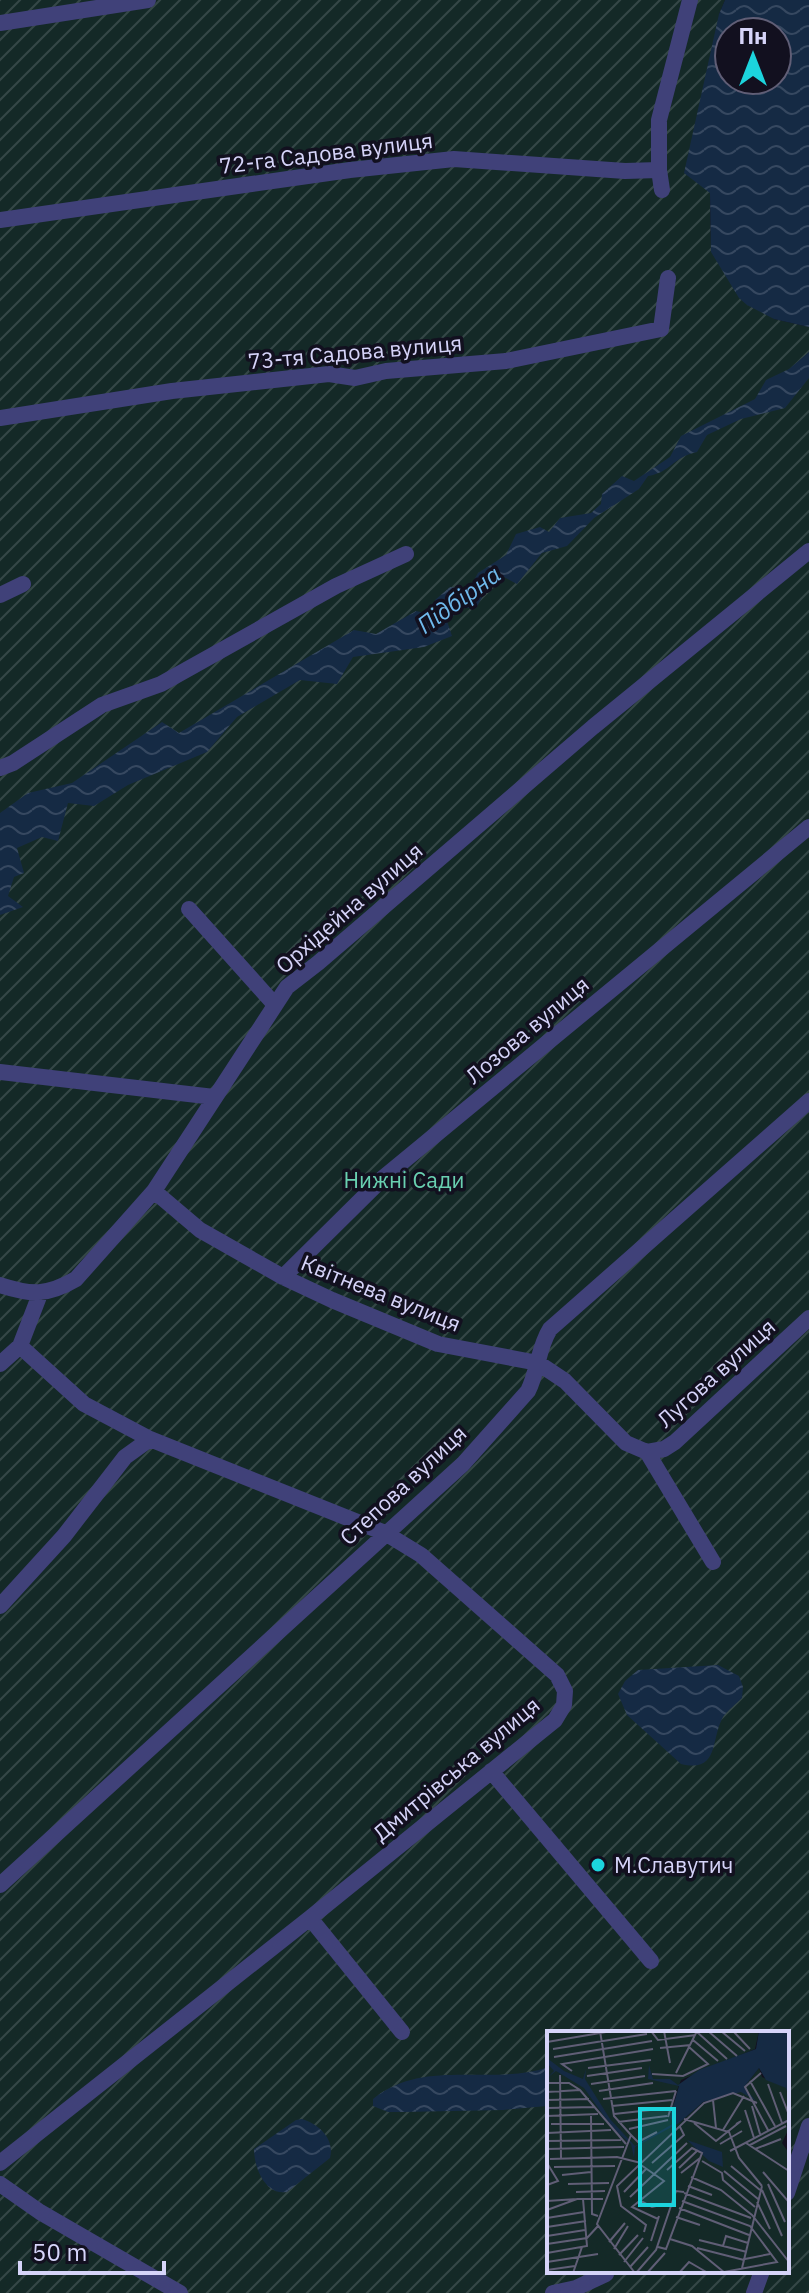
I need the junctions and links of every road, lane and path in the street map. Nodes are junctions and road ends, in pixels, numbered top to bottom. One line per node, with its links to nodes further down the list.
1 (148, 0): 3 (street)
2 (690, 0): 4 (street)
3 (0, 23)
4 (659, 170): 5 (street); 6 (street, 72-га Садова вулиця)
5 (662, 190)
6 (0, 220)
7 (668, 278): 8 (street, 73-тя Садова вулиця)
8 (0, 418)
9 (809, 551): 16 (street, Орхідейна вулиця)
10 (406, 554): 13 (street)
11 (23, 584): 12 (street)
12 (0, 595)
13 (0, 768)
14 (809, 827): 21 (street, Лозова вулиця)
15 (189, 909): 16 (street)
16 (275, 1005): 18 (street, Орхідейна вулиця)
17 (0, 1072): 18 (street)
18 (214, 1097): 20 (street, Орхідейна вулиця)
19 (809, 1101): 26 (street, Степова вулиця)
20 (154, 1191): 21 (street, Квітнева вулиця); 23 (street, Орхідейна вулиця)
21 (283, 1277): 26 (street, Квітнева вулиця)
22 (0, 1285): 23 (street)
23 (40, 1294): 25 (street)
24 (809, 1318): 29 (street, Лугова вулиця)
25 (20, 1346): 27 (street); 28 (street, Дмитрівська вулиця)
26 (538, 1363): 29 (street, Квітнева вулиця); 30 (street, Степова вулиця)
27 (0, 1364)
28 (150, 1439): 30 (street, Дмитрівська вулиця); 32 (street)
29 (647, 1452): 31 (street, Квітнева вулиця)
30 (385, 1533): 33 (street, Дмитрівська вулиця); 34 (street, Степова вулиця)
31 (713, 1562)
32 (0, 1606)
33 (491, 1771): 35 (street, Дмитрівська вулиця); 36 (street)
34 (0, 1885)
35 (310, 1918): 37 (street); 39 (street, Дмитрівська вулиця)
36 (651, 1961)
37 (402, 2032)
38 (809, 2126): 41 (street)
39 (0, 2163)
40 (0, 2184): 44 (street)
41 (789, 2187)
42 (761, 2273): 46 (street)
43 (606, 2274): 45 (street)
44 (180, 2293)
45 (553, 2293)
46 (754, 2293)

